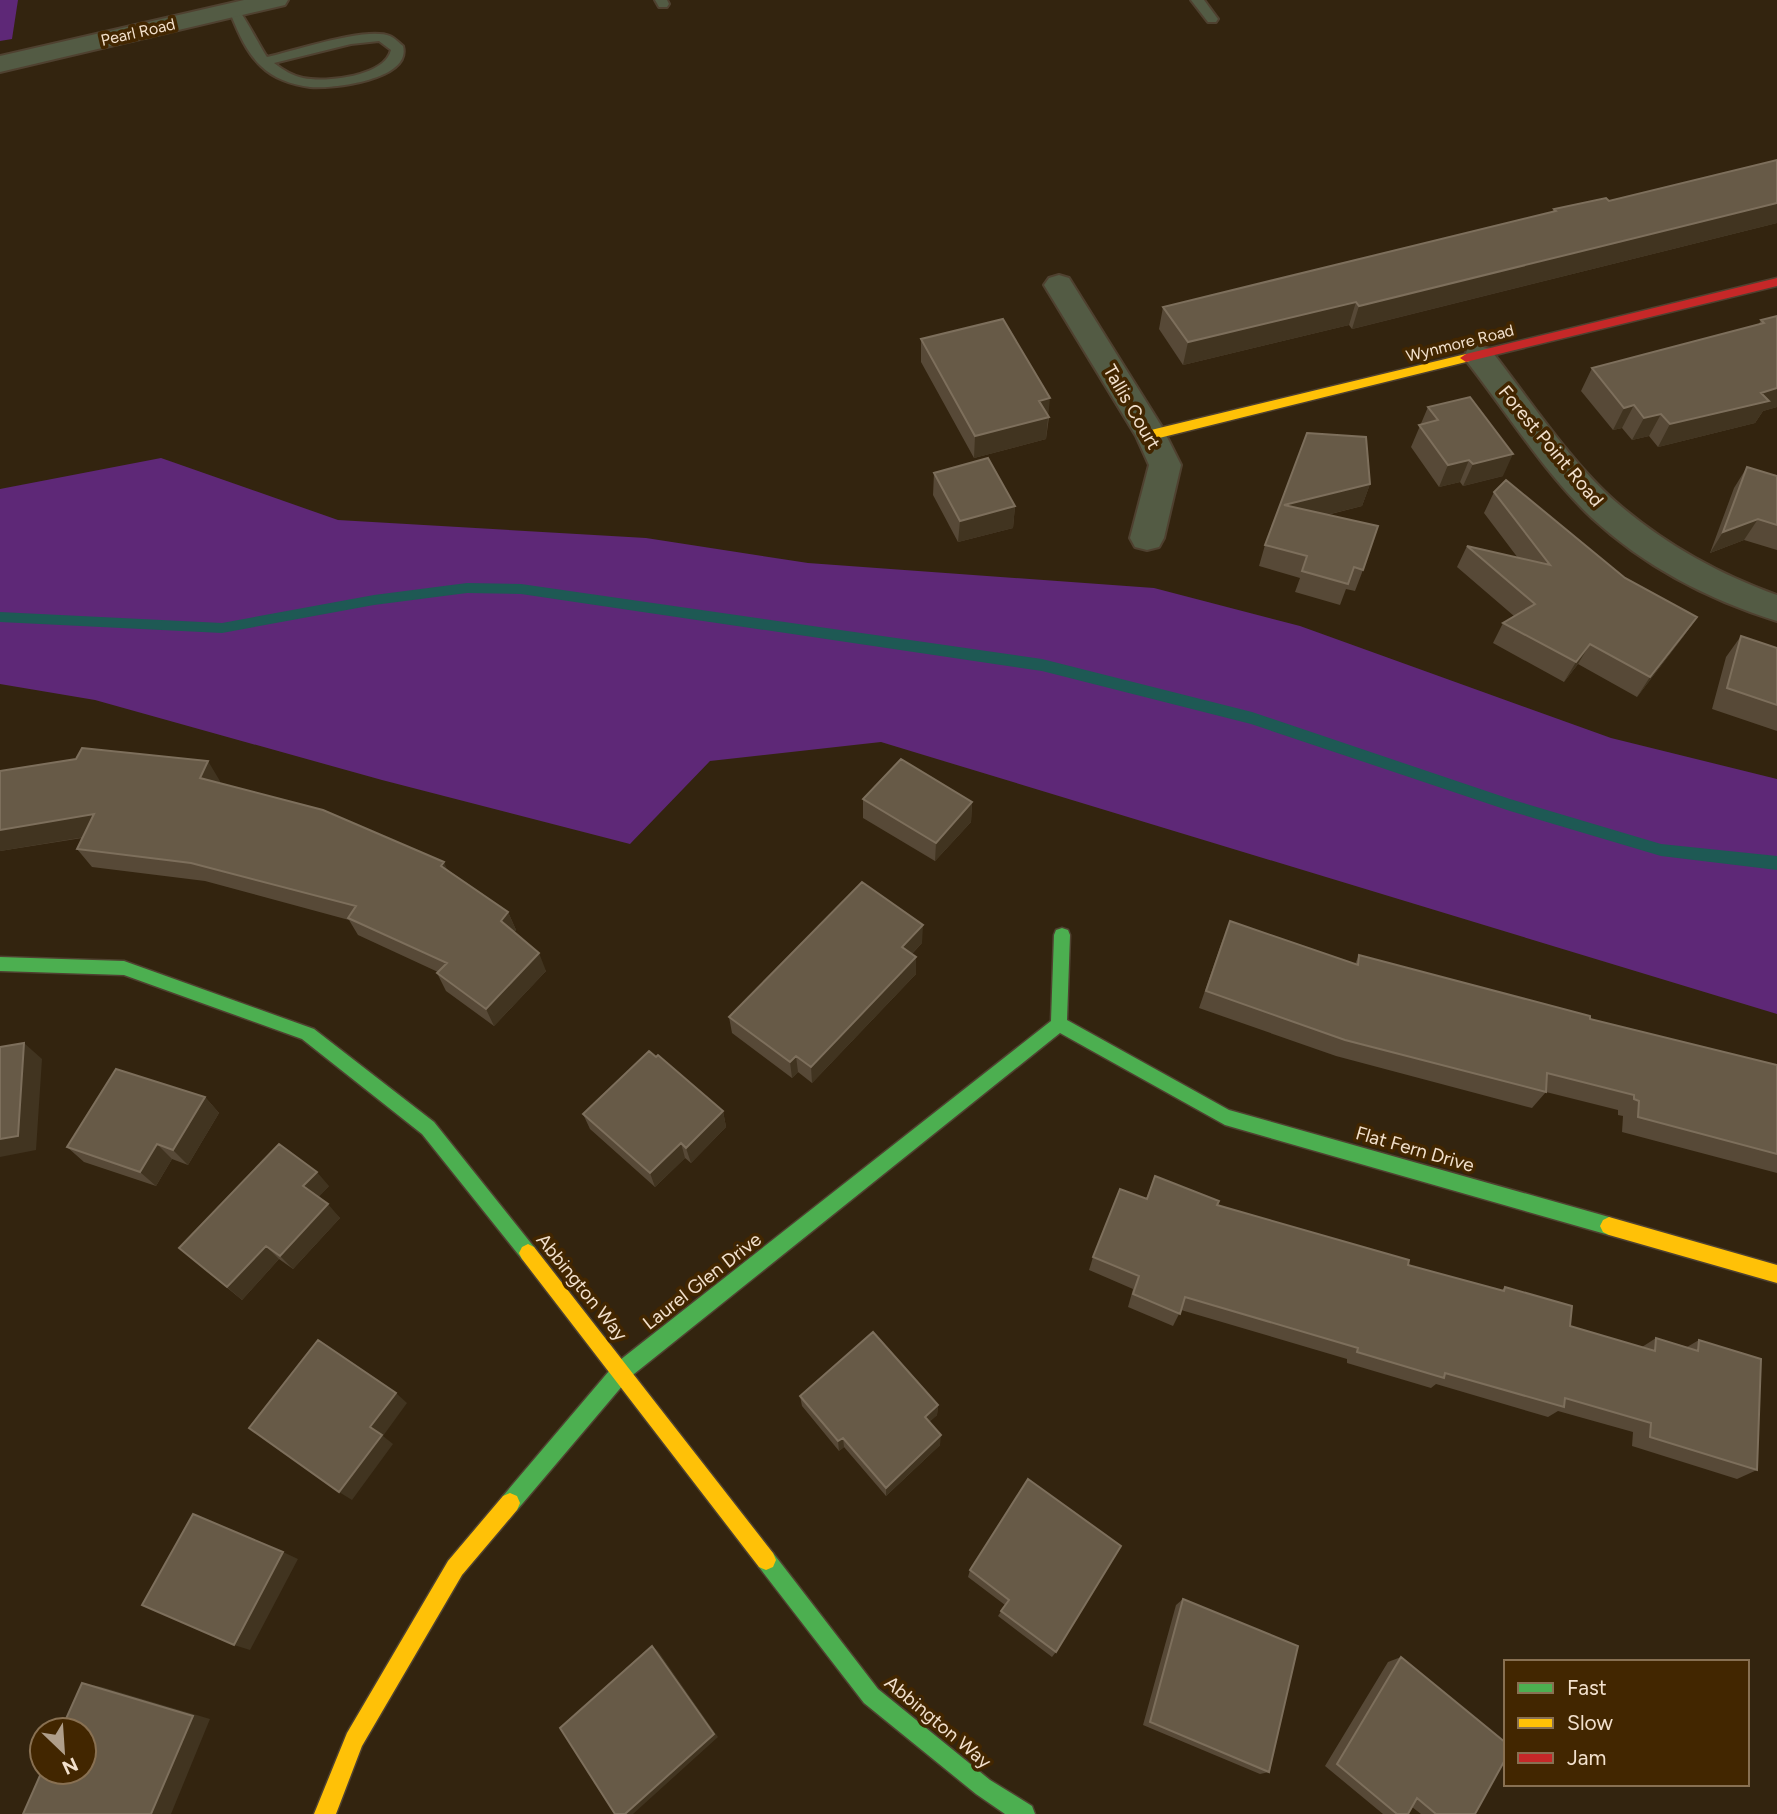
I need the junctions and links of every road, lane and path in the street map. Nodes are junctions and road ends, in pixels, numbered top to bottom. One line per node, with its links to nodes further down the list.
1 (276, 0): 3 (street, Pearl Road)
2 (1197, 0): 4 (lane)
3 (235, 10): 5 (lane); 6 (street, Pearl Road)
4 (1212, 19)
5 (264, 62): 5 (lane)
6 (0, 64)
7 (1777, 282): 9 (street, Wynmore Road)
8 (1059, 285): 10 (street, Tallis Court)
9 (1479, 356): 10 (street, Wynmore Road); 12 (street, Forest Point Road)
10 (1151, 435): 11 (street, Tallis Court)
11 (1147, 538)
12 (1777, 608)
13 (1062, 934): 15 (street)
14 (0, 964): 17 (street, Abbington Way)
15 (1059, 1024): 16 (street, Flat Fern Drive); 17 (street, Laurel Glen Drive)
16 (1777, 1274)
17 (622, 1371): 18 (street, Laurel Glen Drive); 19 (street, Abbington Way)
18 (325, 1814)
19 (1024, 1814)

